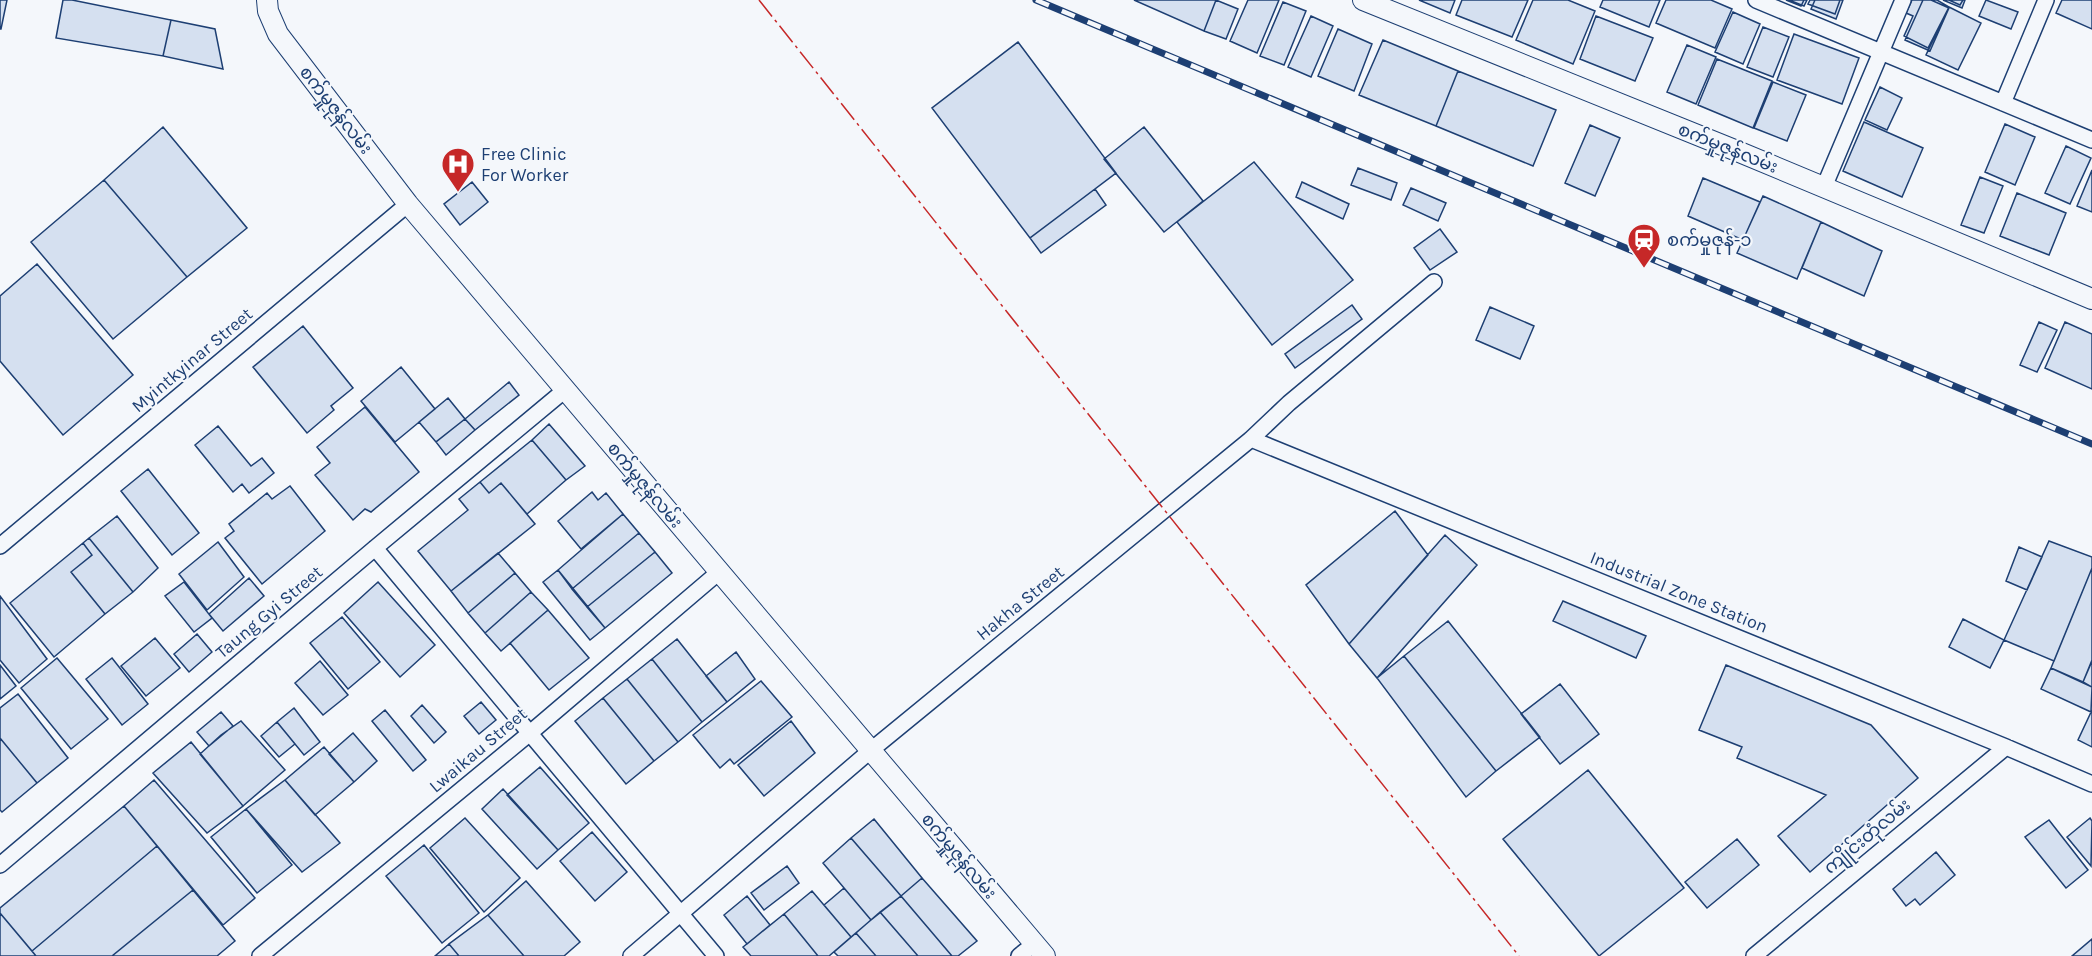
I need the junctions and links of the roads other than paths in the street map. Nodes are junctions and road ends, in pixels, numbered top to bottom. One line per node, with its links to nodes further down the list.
1 (267, 0): 10 (street, စက်မှုဇုန်လမ်း)
2 (1363, 0): 9 (street, စက်မှုဇုန်လမ်း)
3 (1756, 0): 6 (street)
4 (1903, 0): 6 (street)
5 (2046, 0): 7 (street)
6 (1881, 52): 7 (street); 9 (street)
7 (2003, 103): 8 (street)
8 (2092, 140)
9 (1824, 187): 12 (street, စက်မှုဇုန်လမ်း)
10 (408, 204): 13 (street, စက်မှုဇုန်လမ်း); 15 (street, Myintkyinar Street)
11 (1434, 282): 14 (street, Hakha Street)
12 (2092, 299)
13 (565, 390): 16 (street, Taung Gyi Street); 17 (street, စက်မှုဇုန်လမ်း)
14 (1251, 439): 19 (street, Industrial Zone Station); 20 (street, Hakha Street)
15 (0, 546)
16 (375, 548): 18 (street); 22 (street, Taung Gyi Street)
17 (719, 572): 18 (street, Lwaikau Street); 20 (street, စက်မှုဇုန်လမ်း)
18 (530, 733): 23 (street); 25 (street, Lwaikau Street)
19 (2006, 747): 21 (street, Industrial Zone Station); 28 (street, ကျိုင်းတုံလမ်း)
20 (870, 751): 23 (street, Hakha Street); 24 (street, စက်မှုဇုန်လမ်း)
21 (2092, 784)
22 (0, 865)
23 (681, 914): 26 (street, Hakha Street); 27 (street)
24 (1033, 952)
25 (260, 956)
26 (631, 956)
27 (716, 956)
28 (1754, 956)

